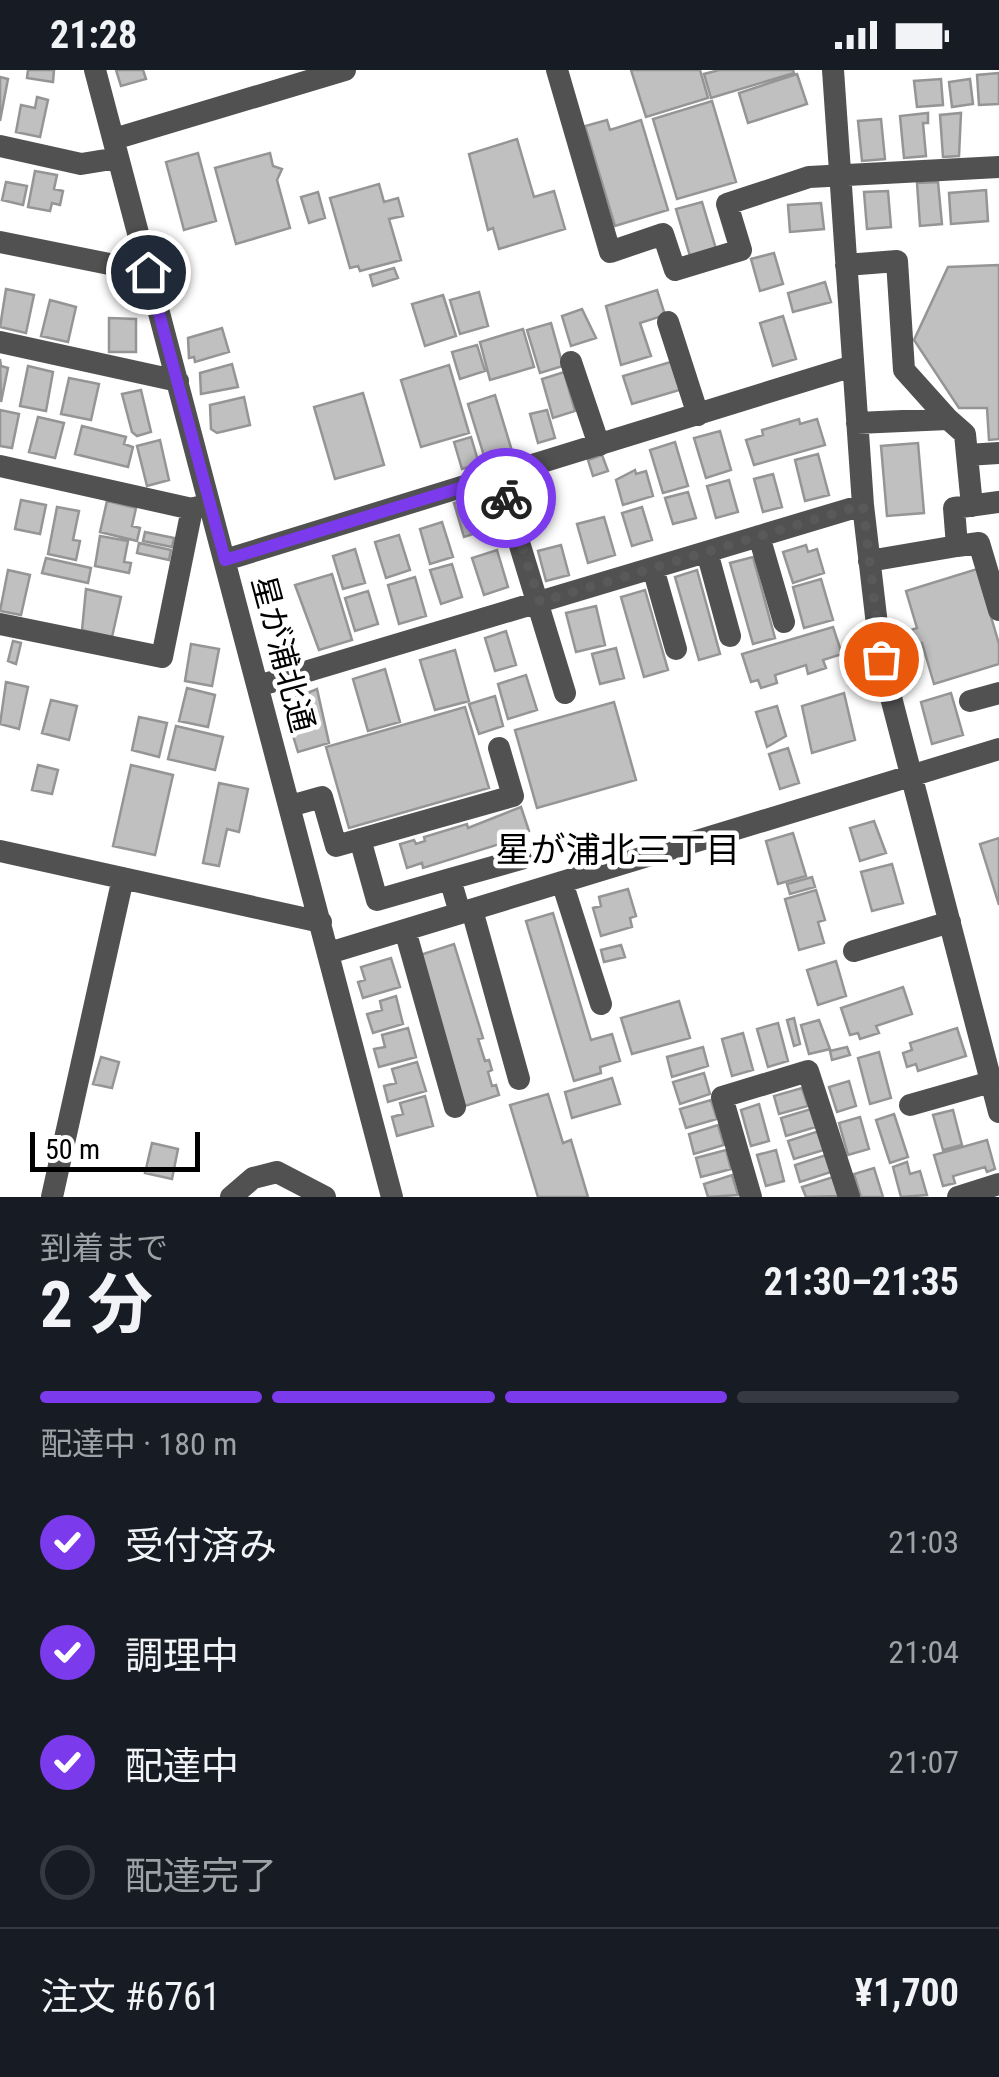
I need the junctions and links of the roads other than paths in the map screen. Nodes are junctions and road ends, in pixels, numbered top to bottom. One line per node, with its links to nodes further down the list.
1 (95, 70): 6 (street, 星が浦北通)
2 (345, 70): 6 (street)
3 (557, 70): 8 (street)
4 (833, 70): 8 (street)
5 (0, 146): 6 (street)
6 (116, 148): 11 (street, 星が浦北通)
7 (999, 167): 8 (street)
8 (840, 178): 10 (street)
9 (0, 242): 11 (street)
10 (846, 265): 15 (street); 18 (street)
11 (148, 272): 16 (street, 星が浦北通)
12 (668, 322): 17 (street)
13 (0, 342): 16 (street)
14 (572, 362): 20 (street)
15 (853, 366): 17 (street); 19 (street)
16 (178, 381): 27 (street, 星が浦北通)
17 (698, 415): 20 (street)
18 (948, 419): 19 (street); 22 (street)
19 (857, 423): 26 (street)
20 (599, 446): 24 (street)
21 (999, 453): 22 (street)
22 (967, 455): 28 (street)
23 (0, 466): 27 (street)
24 (499, 476): 32 (street); 35 (street)
25 (999, 502): 28 (street)
26 (863, 505): 29 (street); 33 (street)
27 (201, 506): 32 (street, 星が浦北通); 38 (street)
28 (972, 506): 30 (street)
29 (759, 536): 31 (street); 37 (street)
30 (957, 546): 33 (street); 36 (street)
31 (707, 552): 34 (street); 39 (street)
32 (225, 560): 41 (street, 星が浦北通)
33 (869, 561): 47 (street)
34 (654, 568): 35 (street); 40 (street)
35 (540, 602): 41 (street); 42 (street)
36 (999, 610)
37 (784, 622)
38 (0, 624)
39 (730, 636)
40 (676, 649)
41 (258, 686): 48 (street, 星が浦北通)
42 (565, 693)
43 (999, 693): 44 (street)
44 (970, 701)
45 (499, 748): 49 (street)
46 (999, 749): 47 (street)
47 (912, 776): 54 (street); 57 (street)
48 (290, 806): 49 (street); 56 (street, 星が浦北通)
49 (360, 839): 53 (street)
50 (0, 851): 52 (street)
51 (522, 859): 53 (street)
52 (122, 878): 56 (street); 68 (street)
53 (450, 879): 55 (street)
54 (562, 882): 55 (street); 61 (street)
55 (466, 912): 58 (street); 62 (street)
56 (321, 922): 60 (street, 星が浦北通)
57 (950, 922): 59 (street); 63 (street)
58 (404, 930): 60 (street); 65 (street)
59 (854, 951)
60 (329, 953): 71 (street, 星が浦北通)
61 (601, 1004)
62 (519, 1079)
63 (991, 1082): 64 (street); 66 (street)
64 (910, 1105)
65 (456, 1107)
66 (999, 1112)
67 (999, 1184): 74 (street)
68 (52, 1197)
69 (230, 1197): 70 (street)
70 (325, 1197)
71 (392, 1197)
72 (752, 1197): 73 (street)
73 (849, 1197)
74 (958, 1197)

